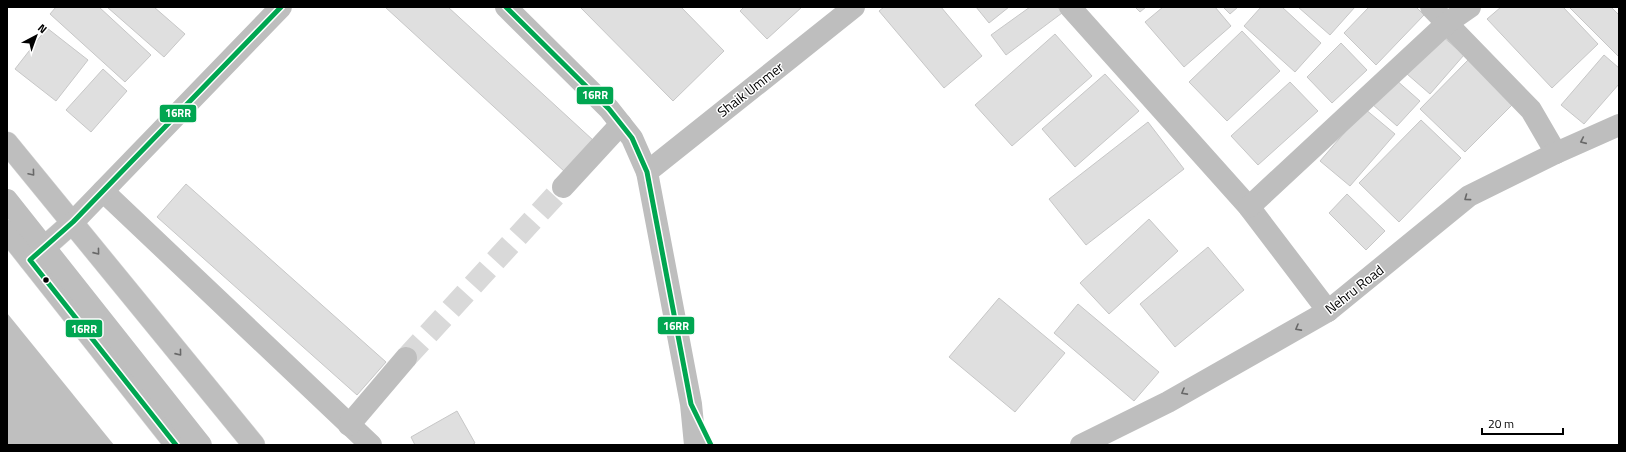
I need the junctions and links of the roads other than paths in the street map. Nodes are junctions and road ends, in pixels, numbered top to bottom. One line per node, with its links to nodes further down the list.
1 (282, 7): 14 (street)
2 (506, 7): 8 (street)
3 (854, 7): 12 (street, Shaik Ummer)
4 (1070, 7): 16 (street)
5 (1431, 7): 7 (street)
6 (1470, 7): 7 (street)
7 (1447, 23): 11 (street); 16 (street)
8 (621, 124): 12 (street); 13 (street)
9 (1619, 125): 11 (street, Nehru Road, one-way to 11)
10 (7, 143): 17 (street, one-way to 17)
11 (1556, 153): 20 (street, Nehru Road, one-way to 20)
12 (647, 172): 22 (street)
13 (563, 187)
14 (103, 191): 17 (street); 23 (street)
15 (7, 200): 25 (street, bridge)
16 (1248, 207): 20 (street)
17 (73, 222): 19 (street); 26 (street, one-way to 26)
18 (7, 231): 19 (street)
19 (30, 260): 24 (street)
20 (1328, 311): 30 (street, Nehru Road, one-way to 30)
21 (406, 358): 23 (street)
22 (691, 404): 28 (street); 29 (street)
23 (349, 425): 27 (street)
24 (176, 445)
25 (201, 445)
26 (254, 445)
27 (371, 445)
28 (695, 445)
29 (711, 445)
30 (1081, 445)

